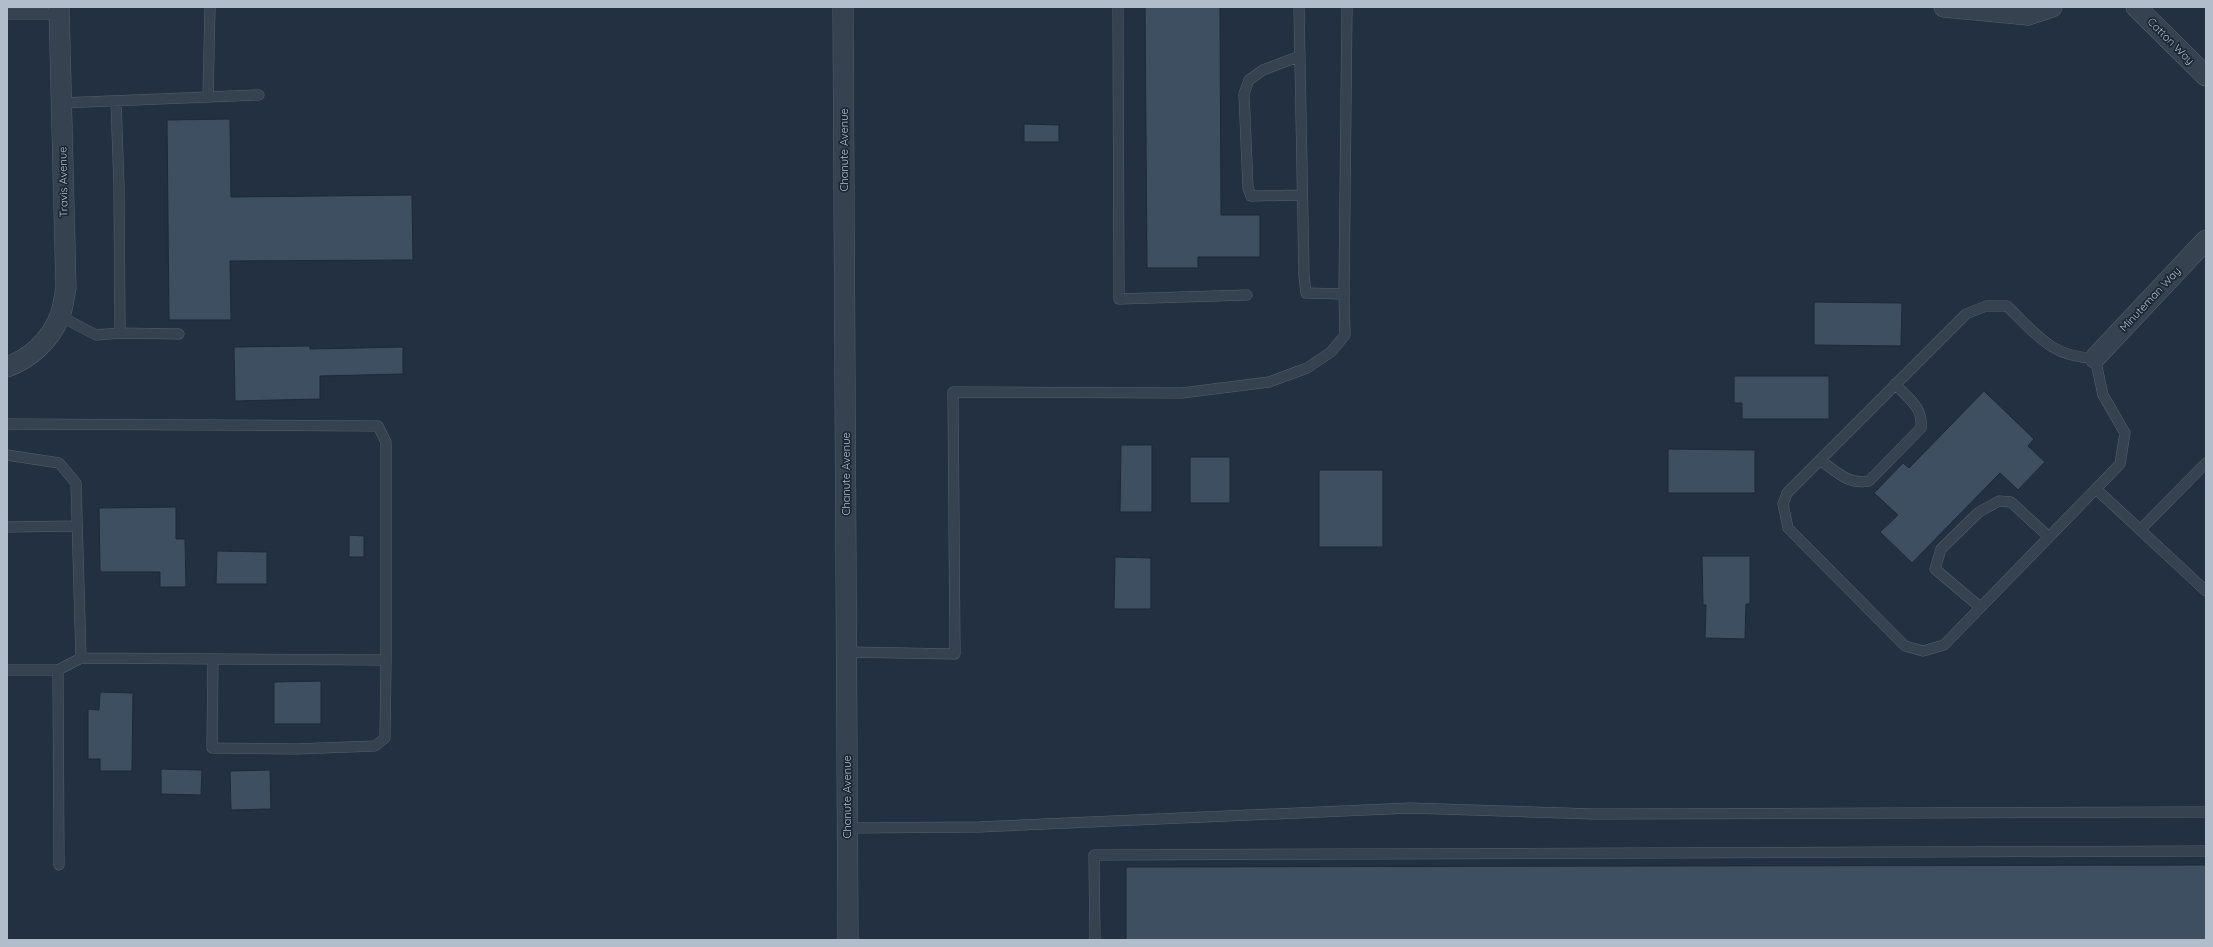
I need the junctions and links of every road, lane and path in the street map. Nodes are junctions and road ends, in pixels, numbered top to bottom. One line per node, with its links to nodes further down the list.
1 (210, 7): 14 (lane)
2 (843, 7): 38 (street, Chanute Avenue)
3 (1118, 7): 20 (lane)
4 (1299, 7): 11 (lane)
5 (1347, 7): 19 (lane)
6 (1944, 7): 7 (street)
7 (2052, 7)
8 (2136, 7): 12 (street, Catton Way)
9 (59, 10): 10 (lane); 16 (street, Travis Avenue)
10 (7, 14)
11 (1300, 56): 17 (lane); 17 (lane)
12 (2206, 76)
13 (260, 95): 14 (lane)
14 (208, 97): 15 (lane)
15 (116, 101): 16 (lane); 22 (lane)
16 (62, 103): 21 (street, Travis Avenue)
17 (1302, 195): 19 (lane)
18 (2206, 240): 24 (street, Minuteman Way)
19 (1344, 294): 38 (lane)
20 (1247, 295)
21 (60, 316): 22 (lane); 25 (street, Travis Avenue)
22 (120, 333): 23 (lane)
23 (179, 334)
24 (2095, 358): 26 (lane); 31 (lane)
25 (7, 366)
26 (1895, 384): 29 (lane); 29 (lane)
27 (7, 424): 41 (lane)
28 (7, 455): 32 (lane)
29 (1820, 460): 37 (lane)
30 (2206, 463): 34 (lane)
31 (2096, 489): 34 (lane); 35 (lane)
32 (77, 526): 33 (lane); 39 (lane)
33 (7, 527)
34 (2140, 530): 36 (lane)
35 (2049, 537): 37 (lane); 37 (lane)
36 (2206, 591)
37 (1980, 608)
38 (846, 652): 45 (street, Chanute Avenue)
39 (81, 658): 40 (lane); 43 (lane)
40 (213, 658): 41 (lane); 41 (lane)
41 (386, 660)
42 (7, 670): 43 (lane)
43 (58, 670): 47 (lane)
44 (2206, 812): 45 (lane)
45 (847, 828): 48 (street, Chanute Avenue)
46 (2206, 851): 49 (lane)
47 (59, 865)
48 (848, 940)
49 (1094, 940)

